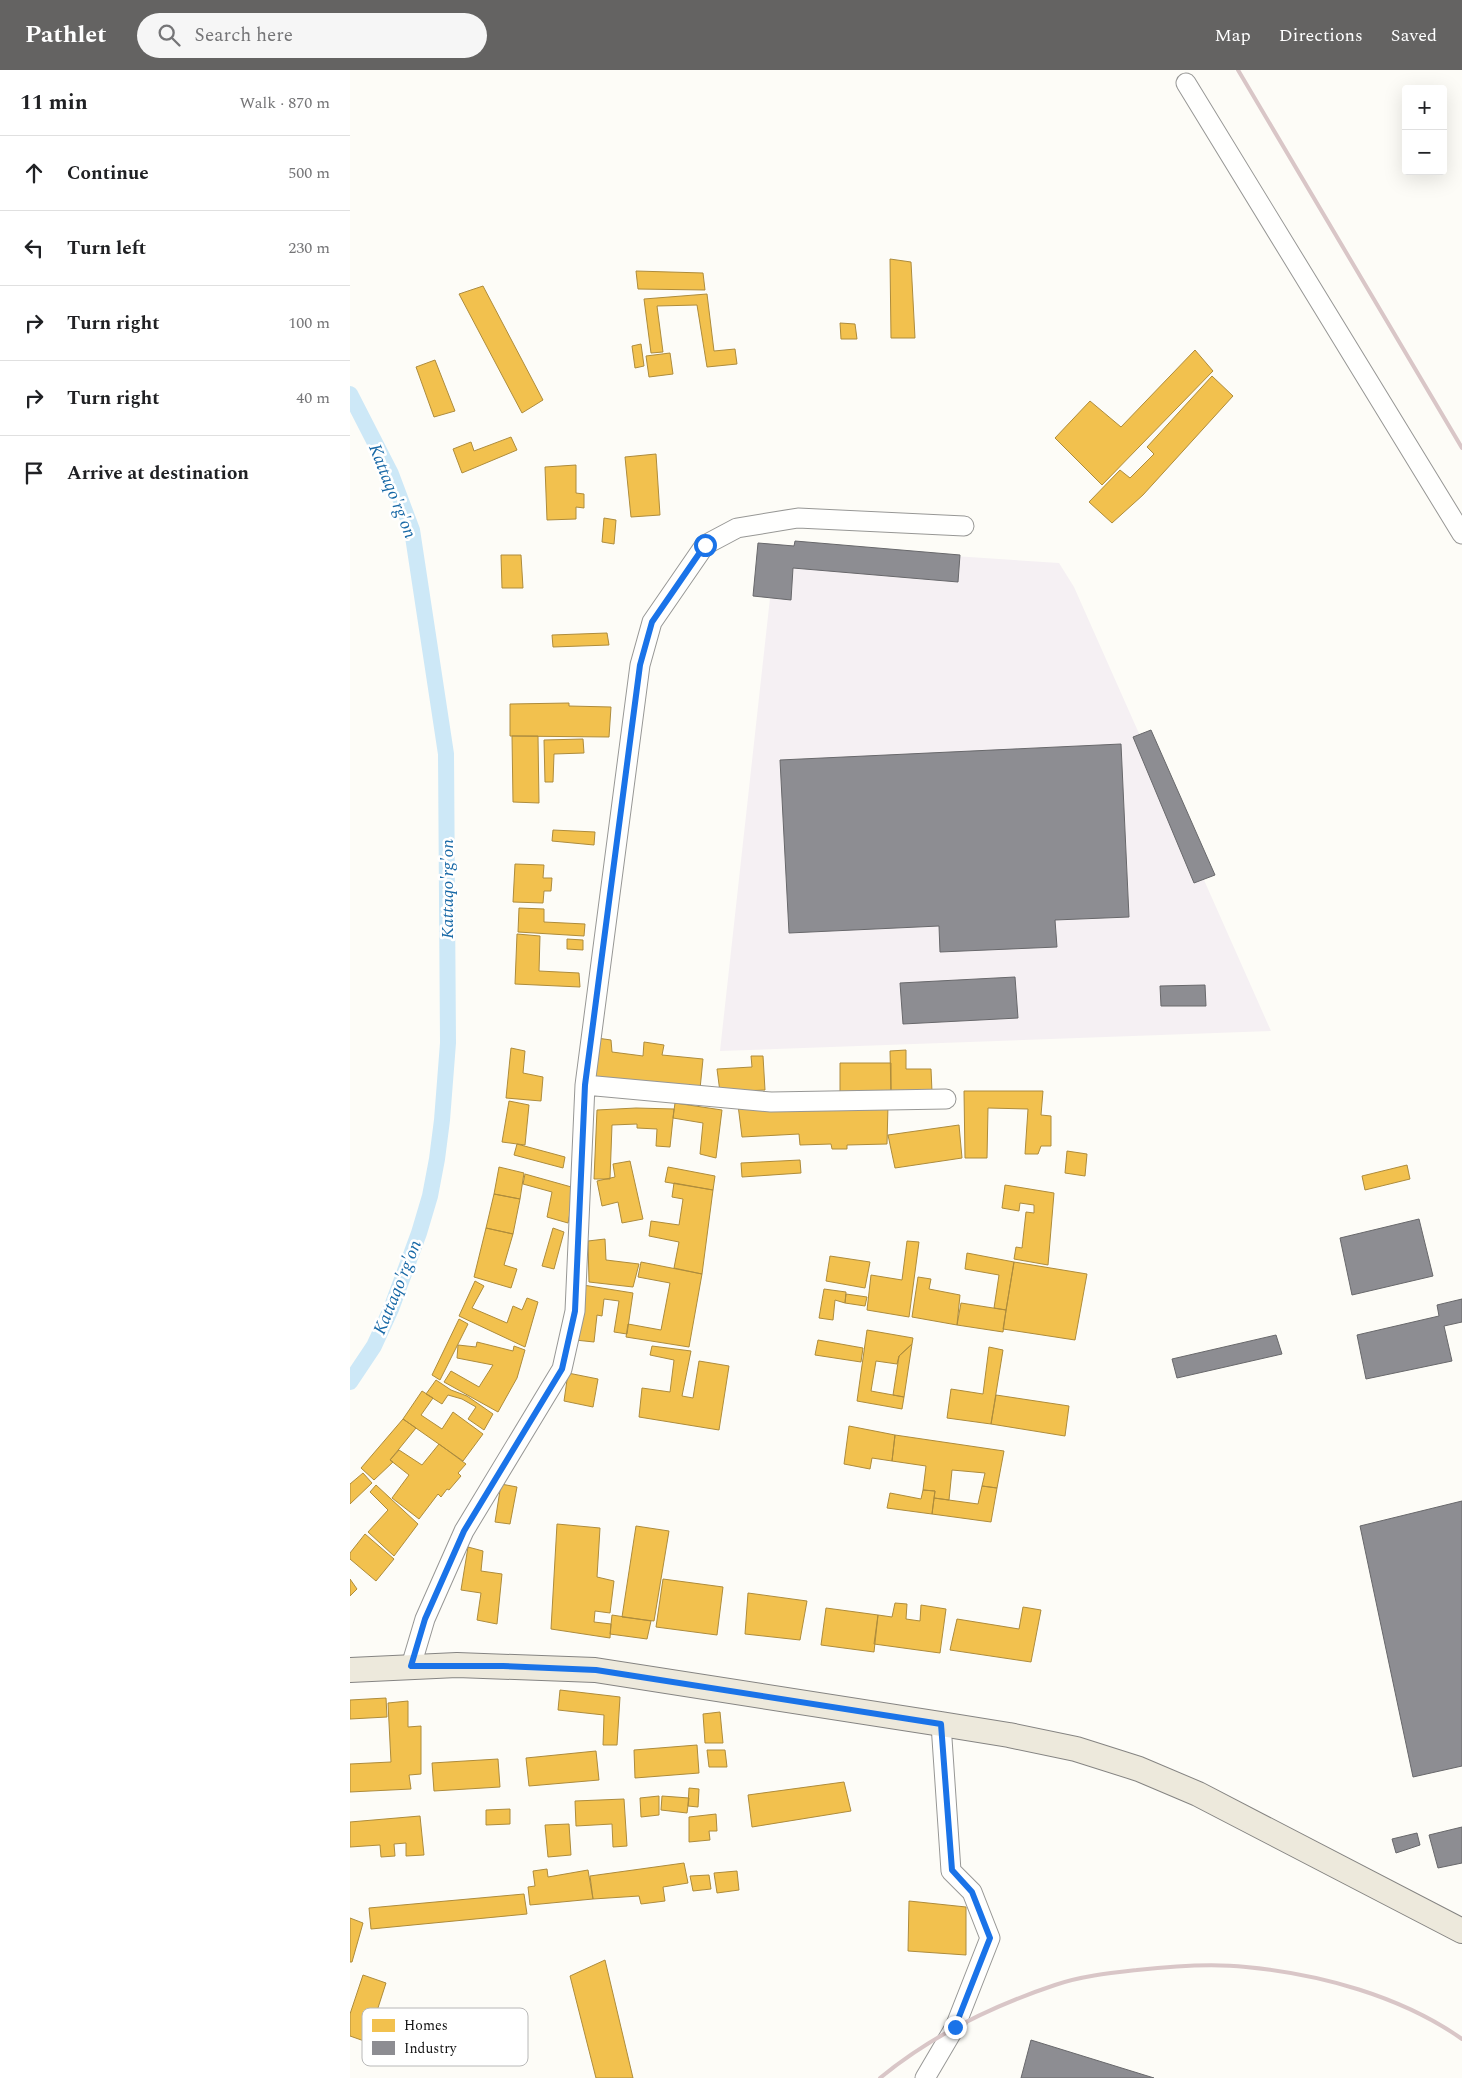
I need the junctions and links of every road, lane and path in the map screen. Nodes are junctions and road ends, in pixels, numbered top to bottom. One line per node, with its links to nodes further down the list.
1 (1186, 83): 3 (street)
2 (964, 526): 4 (street)
3 (1462, 534)
4 (585, 1085): 5 (street); 6 (street)
5 (946, 1099)
6 (411, 1666): 7 (main road); 8 (main road)
7 (350, 1670)
8 (941, 1724): 9 (main road); 10 (street)
9 (1462, 1932)
10 (925, 2078)

